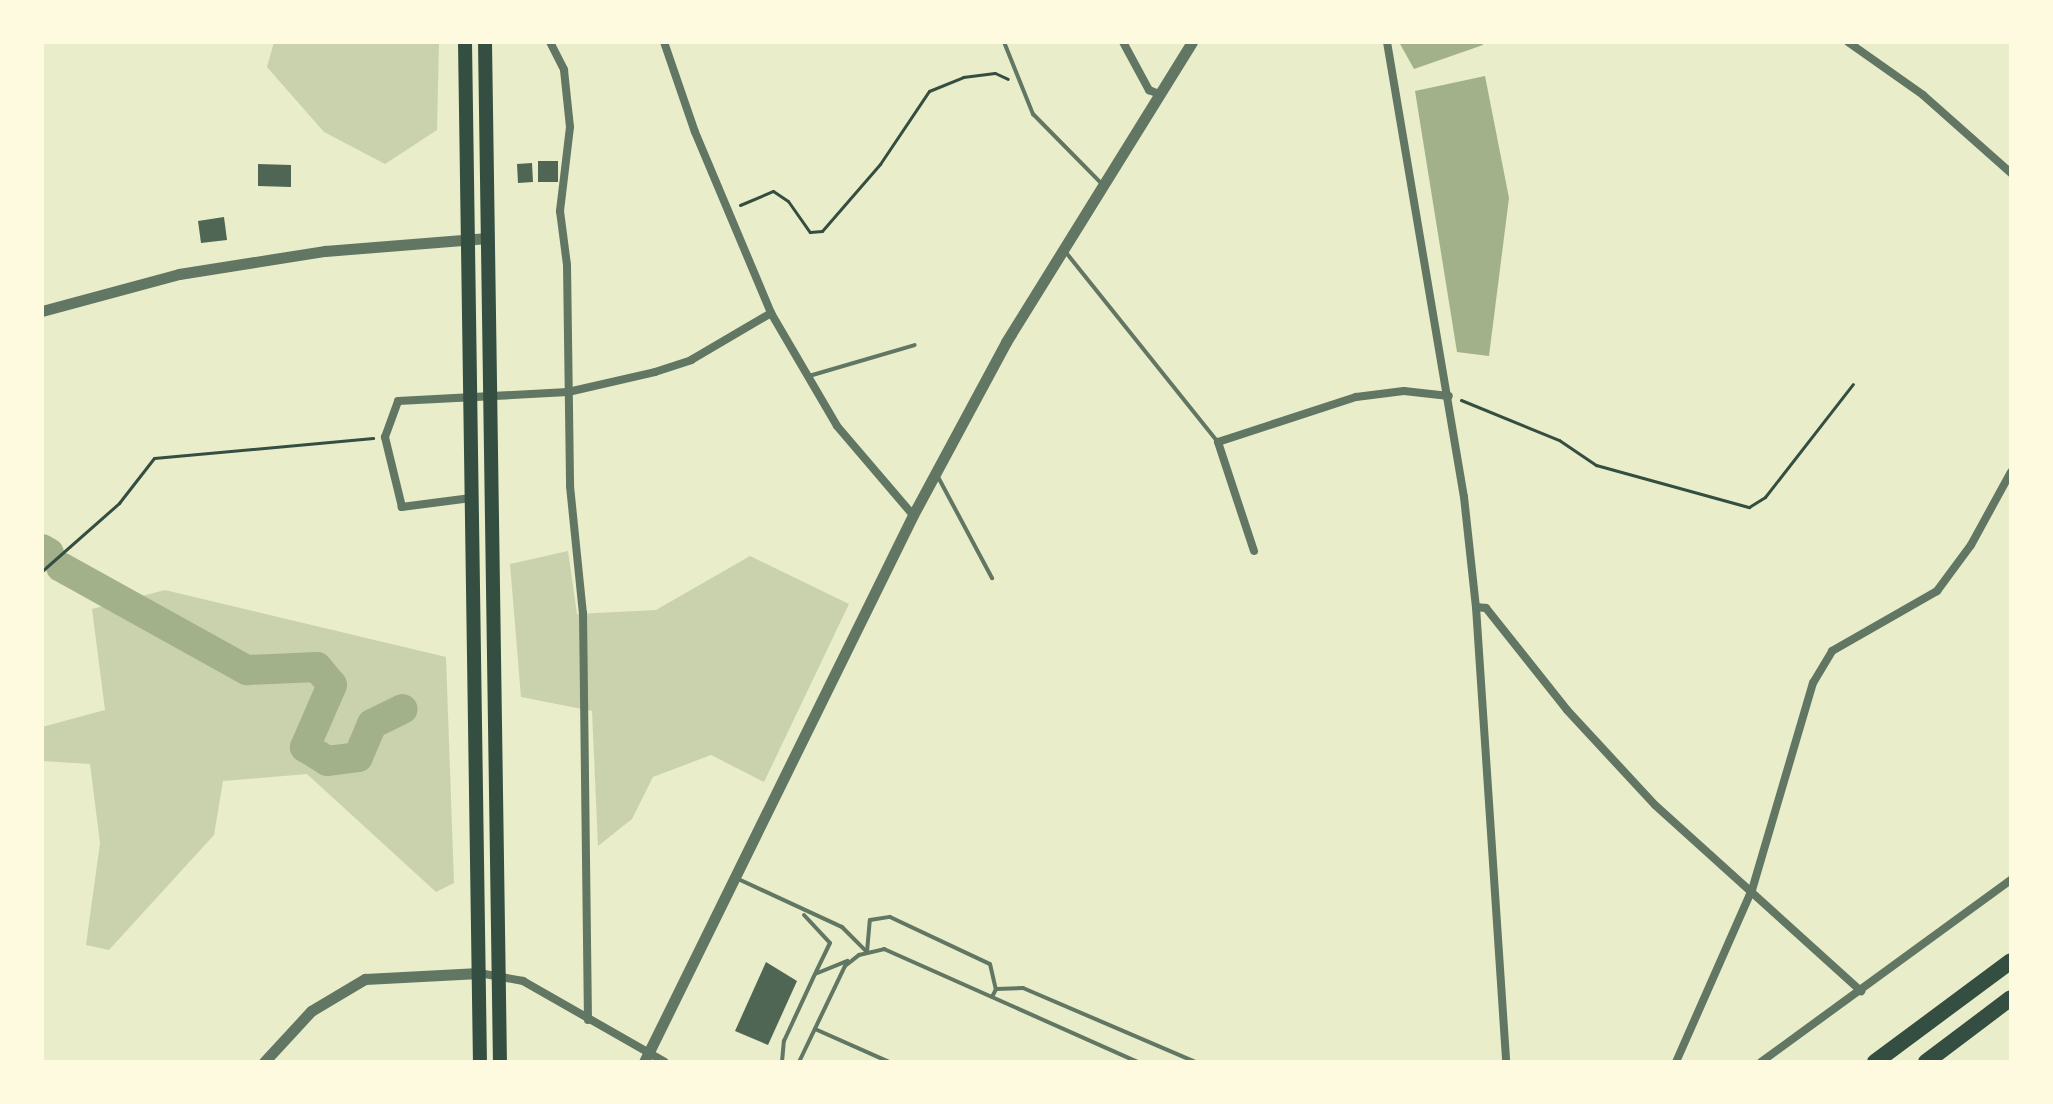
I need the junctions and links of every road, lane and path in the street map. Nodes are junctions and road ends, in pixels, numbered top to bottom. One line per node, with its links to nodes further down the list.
1 (465, 42): 16 (highway)
2 (485, 42): 15 (highway)
3 (550, 42): 23 (street)
4 (1004, 42): 10 (lane)
5 (1123, 42): 11 (street)
6 (1192, 42): 11 (street)
7 (1387, 42): 24 (street)
8 (1848, 42): 12 (street)
9 (667, 43): 14 (street)
10 (1018, 84): 13 (lane); 14 (path)
11 (1159, 94): 13 (street)
12 (2011, 173)
13 (1102, 184): 17 (street)
14 (728, 212): 19 (street)
15 (487, 238): 16 (street); 26 (highway)
16 (465, 239): 18 (street); 25 (highway)
17 (1063, 249): 28 (lane); 30 (street)
18 (42, 311)
19 (771, 313): 21 (street); 23 (street)
20 (915, 345): 21 (lane)
21 (809, 376): 32 (street)
22 (1853, 384): 24 (path)
23 (568, 392): 26 (street); 51 (street)
24 (1449, 396): 28 (street); 36 (street)
25 (467, 398): 26 (street); 27 (street); 31 (highway)
26 (491, 398): 45 (highway)
27 (385, 437): 31 (street); 34 (path)
28 (1218, 442): 33 (street)
29 (2011, 472): 39 (street)
30 (935, 473): 32 (street); 35 (lane)
31 (471, 498): 44 (highway)
32 (913, 515): 37 (street)
33 (1254, 551)
34 (42, 571)
35 (992, 578)
36 (1476, 607): 39 (street); 63 (street)
37 (735, 877): 40 (lane); 53 (street)
38 (2011, 880): 48 (street)
39 (1752, 890): 48 (street); 64 (street)
40 (798, 910): 41 (lane); 46 (lane)
41 (868, 953): 42 (lane); 47 (lane); 49 (lane)
42 (853, 959): 46 (lane); 52 (lane)
43 (2011, 961): 66 (highway)
44 (479, 973): 45 (street); 54 (street); 55 (highway)
45 (499, 973): 51 (street); 56 (highway)
46 (815, 974): 58 (lane)
47 (996, 989): 49 (lane); 62 (lane)
48 (1861, 991): 65 (street)
49 (992, 997): 61 (lane)
50 (2011, 998): 67 (highway)
51 (588, 1020): 53 (street)
52 (815, 1029): 59 (lane); 60 (lane)
53 (646, 1056): 57 (street)
54 (264, 1062)
55 (480, 1062)
56 (500, 1062)
57 (665, 1062)
58 (782, 1062)
59 (799, 1062)
60 (889, 1062)
61 (1138, 1062)
62 (1196, 1062)
63 (1506, 1062)
64 (1676, 1062)
65 (1761, 1062)
66 (1875, 1062)
67 (1926, 1062)

